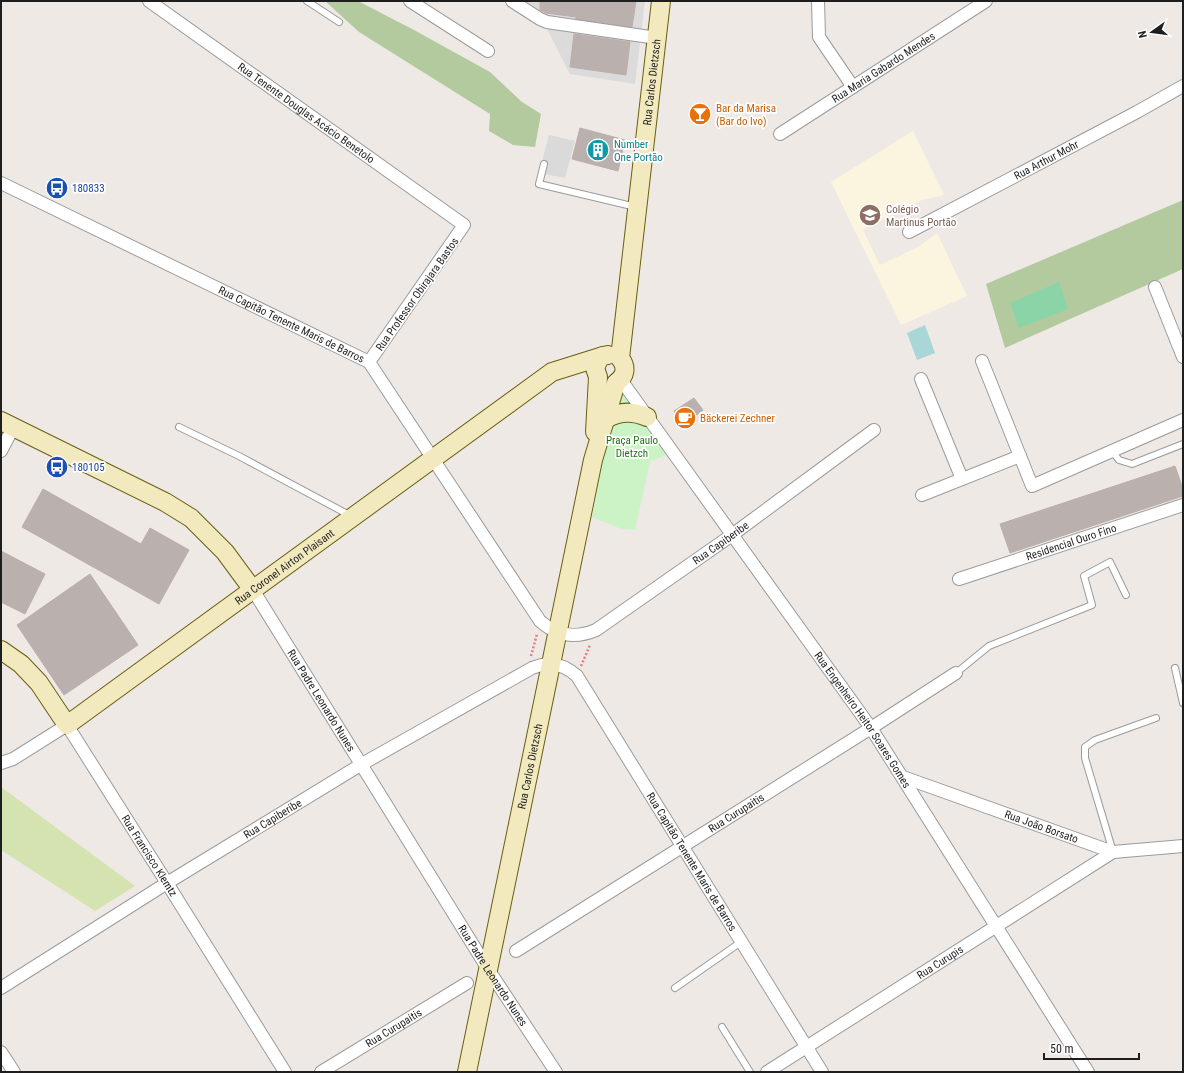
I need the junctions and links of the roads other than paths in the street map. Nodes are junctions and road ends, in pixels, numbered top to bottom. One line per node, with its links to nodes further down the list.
1 (149, 1): 17 (street, Rua Tenente Douglas Acácio Benetolo)
2 (306, 1): 8 (lane)
3 (410, 1): 10 (street)
4 (512, 1): 9 (street)
5 (662, 1): 9 (street, Rua Carlos Dietzsch)
6 (818, 1): 12 (street)
7 (986, 1): 12 (street, Rua Maria Gabardo Mendes)
8 (339, 22)
9 (657, 38): 16 (street, Rua Carlos Dietzsch)
10 (488, 51)
11 (1183, 86): 18 (street, Rua Arthur Mohr)
12 (852, 87): 13 (street, Rua Maria Gabardo Mendes)
13 (780, 134)
14 (544, 164): 16 (lane)
15 (1, 182): 23 (street, Rua Capitão Tenente Maris de Barros)
16 (638, 207): 20 (street, Rua Carlos Dietzsch)
17 (464, 225): 23 (street, Rua Professor Obirajara Bastos)
18 (909, 232)
19 (1155, 287): 21 (street)
20 (610, 356): 24 (street, Rua Coronel Airton Plaisant); 25 (street, Rua Carlos Dietzsch); 27 (street, Rua Carlos Dietzsch)
21 (1183, 357)
22 (982, 361): 37 (street)
23 (369, 362): 38 (street, Rua Capitão Tenente Maris de Barros)
24 (566, 367): 25 (street); 38 (street, Rua Coronel Airton Plaisant)
25 (598, 377): 27 (street); 39 (street, Rua Carlos Dietzsch)
26 (921, 379): 40 (street)
27 (618, 381): 28 (street, Rua Engenheiro Heitor Soares Gomes); 29 (street, Rua Carlos Dietzsch)
28 (647, 417): 29 (street); 44 (street, Rua Engenheiro Heitor Soares Gomes)
29 (606, 419): 39 (street, Rua Carlos Dietzsch)
30 (1183, 420): 36 (street)
31 (7, 425): 35 (street); 46 (street, Rua Padre Leonardo Nunes)
32 (179, 427): 43 (lane)
33 (874, 430): 44 (street, Rua Capiberibe)
34 (1183, 444): 36 (lane)
35 (1, 451)
36 (1112, 451): 37 (street)
37 (1020, 456): 40 (street)
38 (433, 458): 43 (street, Rua Coronel Airton Plaisant); 48 (street, Rua Capitão Tenente Maris de Barros)
39 (593, 460): 48 (street, Rua Carlos Dietzsch)
40 (962, 480): 41 (street)
41 (922, 495)
42 (1183, 505): 45 (street, Residencial Ouro Fino)
43 (353, 517): 46 (street, Rua Coronel Airton Plaisant)
44 (732, 535): 48 (street, Rua Capiberibe); 56 (street, Rua Engenheiro Heitor Soares Gomes)
45 (959, 579)
46 (253, 590): 55 (street, Rua Coronel Airton Plaisant); 58 (street, Rua Padre Leonardo Nunes)
47 (1126, 595): 52 (lane)
48 (558, 633): 50 (street, Rua Carlos Dietzsch)
49 (1, 650): 55 (street, Rua Francisco Klemtz)
50 (551, 664): 58 (street, Rua Capiberibe); 61 (street, Rua Capitão Tenente Maris de Barros); 67 (street, Rua Carlos Dietzsch)
51 (1175, 668): 53 (lane)
52 (956, 673): 56 (street, Rua Curupaitis)
53 (1183, 703)
54 (1156, 718): 62 (lane)
55 (67, 725): 57 (street, Rua Coronel Airton Plaisant); 63 (street, Rua Francisco Klemtz)
56 (872, 728): 59 (street, Rua Engenheiro Heitor Soares Gomes); 61 (street, Rua Curupaitis)
57 (1, 763)
58 (362, 764): 63 (street, Rua Capiberibe); 67 (street, Rua Padre Leonardo Nunes)
59 (903, 777): 62 (street, Rua João Borsato); 64 (street, Rua Engenheiro Heitor Soares Gomes)
60 (1183, 846): 62 (street, Rua João Borsato)
61 (683, 847): 65 (street, Rua Capitão Tenente Maris de Barros); 66 (street, Rua Curupaitis)
62 (1113, 852): 64 (street, Rua Curupis)
63 (167, 883): 69 (street, Rua Capiberibe); 75 (street, Rua Francisco Klemtz)
64 (996, 926): 72 (street, Rua Curupis); 82 (street, Rua Engenheiro Heitor Soares Gomes)
65 (741, 942): 70 (lane); 72 (street, Rua Capitão Tenente Maris de Barros)
66 (516, 951)
67 (488, 969): 77 (street, Rua Carlos Dietzsch); 78 (street, Rua Padre Leonardo Nunes)
68 (466, 983): 76 (street, Rua Curupaitis)
69 (1, 988)
70 (675, 988)
71 (722, 1026): 79 (lane)
72 (807, 1047): 80 (street, Rua Curupis); 81 (street, Rua Capitão Tenente Maris de Barros)
73 (1, 1052): 74 (street)
74 (14, 1072)
75 (285, 1072)
76 (321, 1072)
77 (467, 1072)
78 (556, 1072)
79 (750, 1072)
80 (767, 1072)
81 (822, 1072)
82 (1088, 1072)

